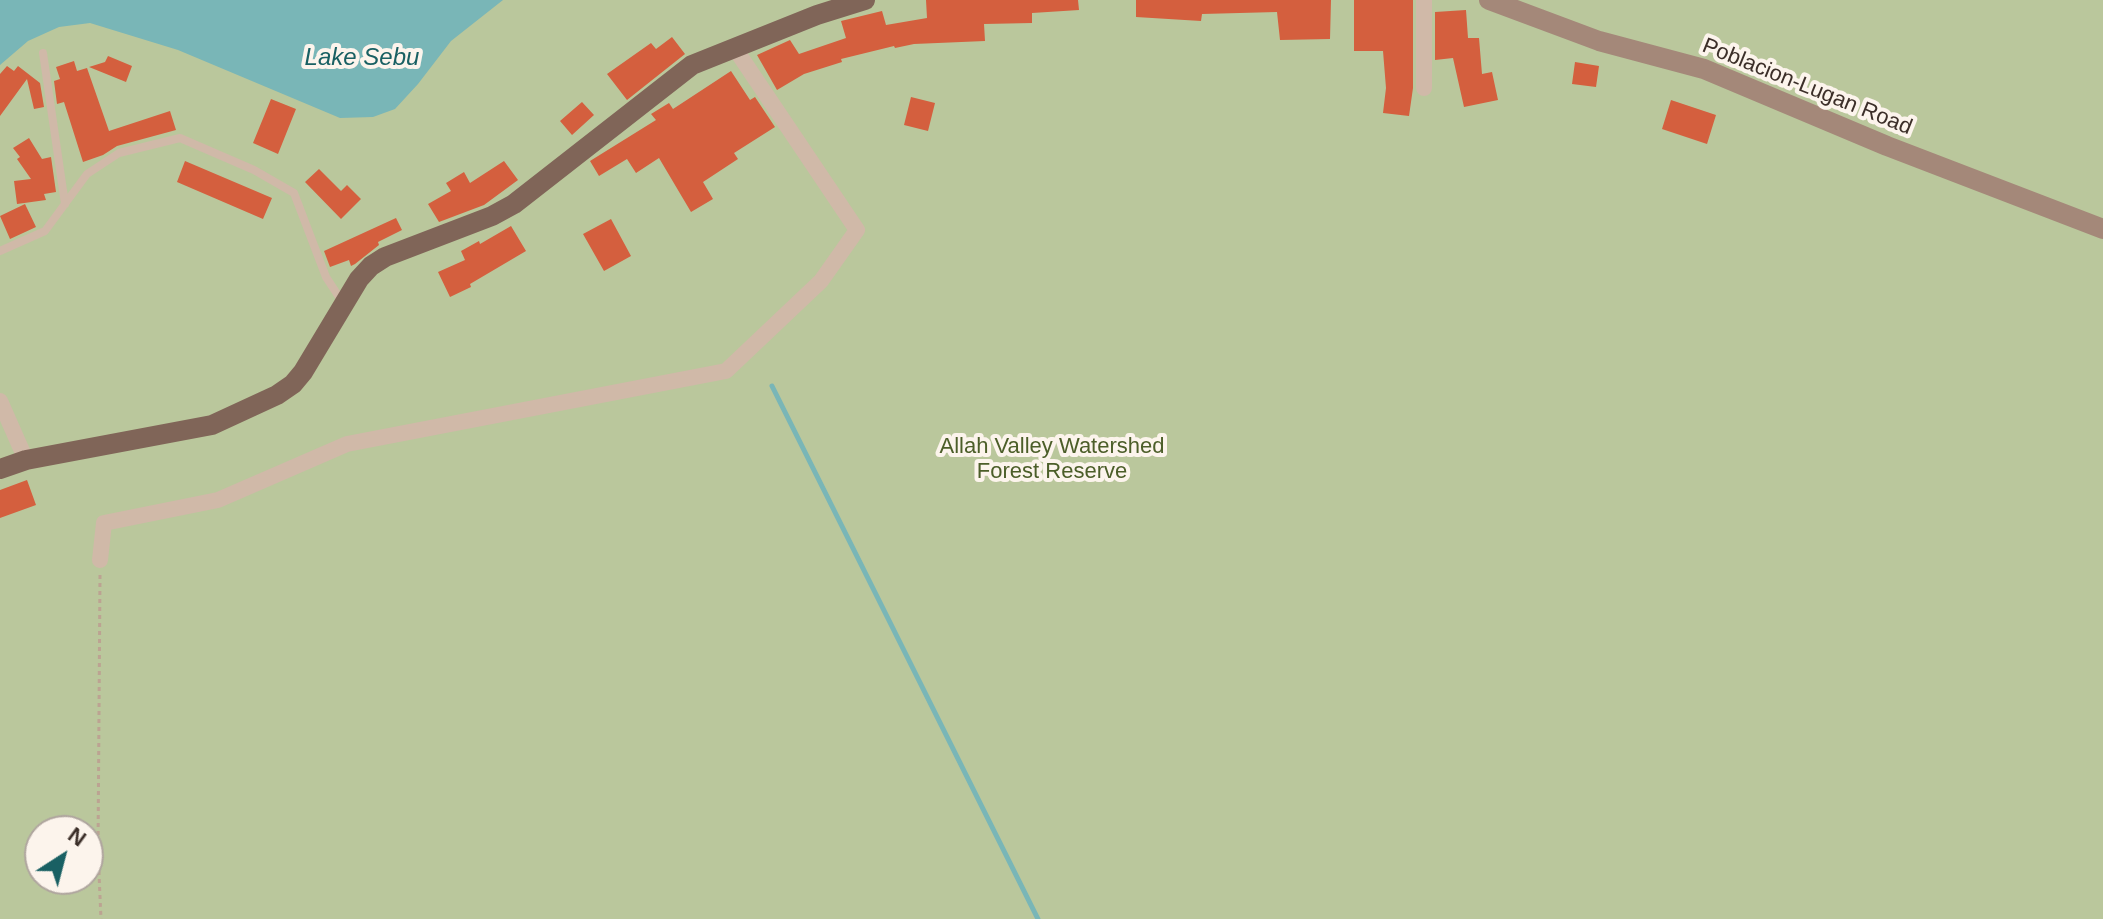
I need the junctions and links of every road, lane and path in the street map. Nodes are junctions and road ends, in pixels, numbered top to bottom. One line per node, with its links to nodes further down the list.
1 (865, 0): 4 (main road)
2 (1424, 0): 6 (street)
3 (1489, 0): 8 (main road, Poblacion-Lugan Road)
4 (734, 47): 10 (main road); 14 (street)
5 (43, 53): 7 (lane)
6 (1424, 88)
7 (65, 204): 9 (lane); 10 (lane)
8 (2103, 229)
9 (0, 251)
10 (343, 304): 12 (main road)
11 (0, 401): 12 (street)
12 (26, 460): 13 (main road)
13 (0, 469)
14 (100, 560): 15 (path)
15 (101, 919)

